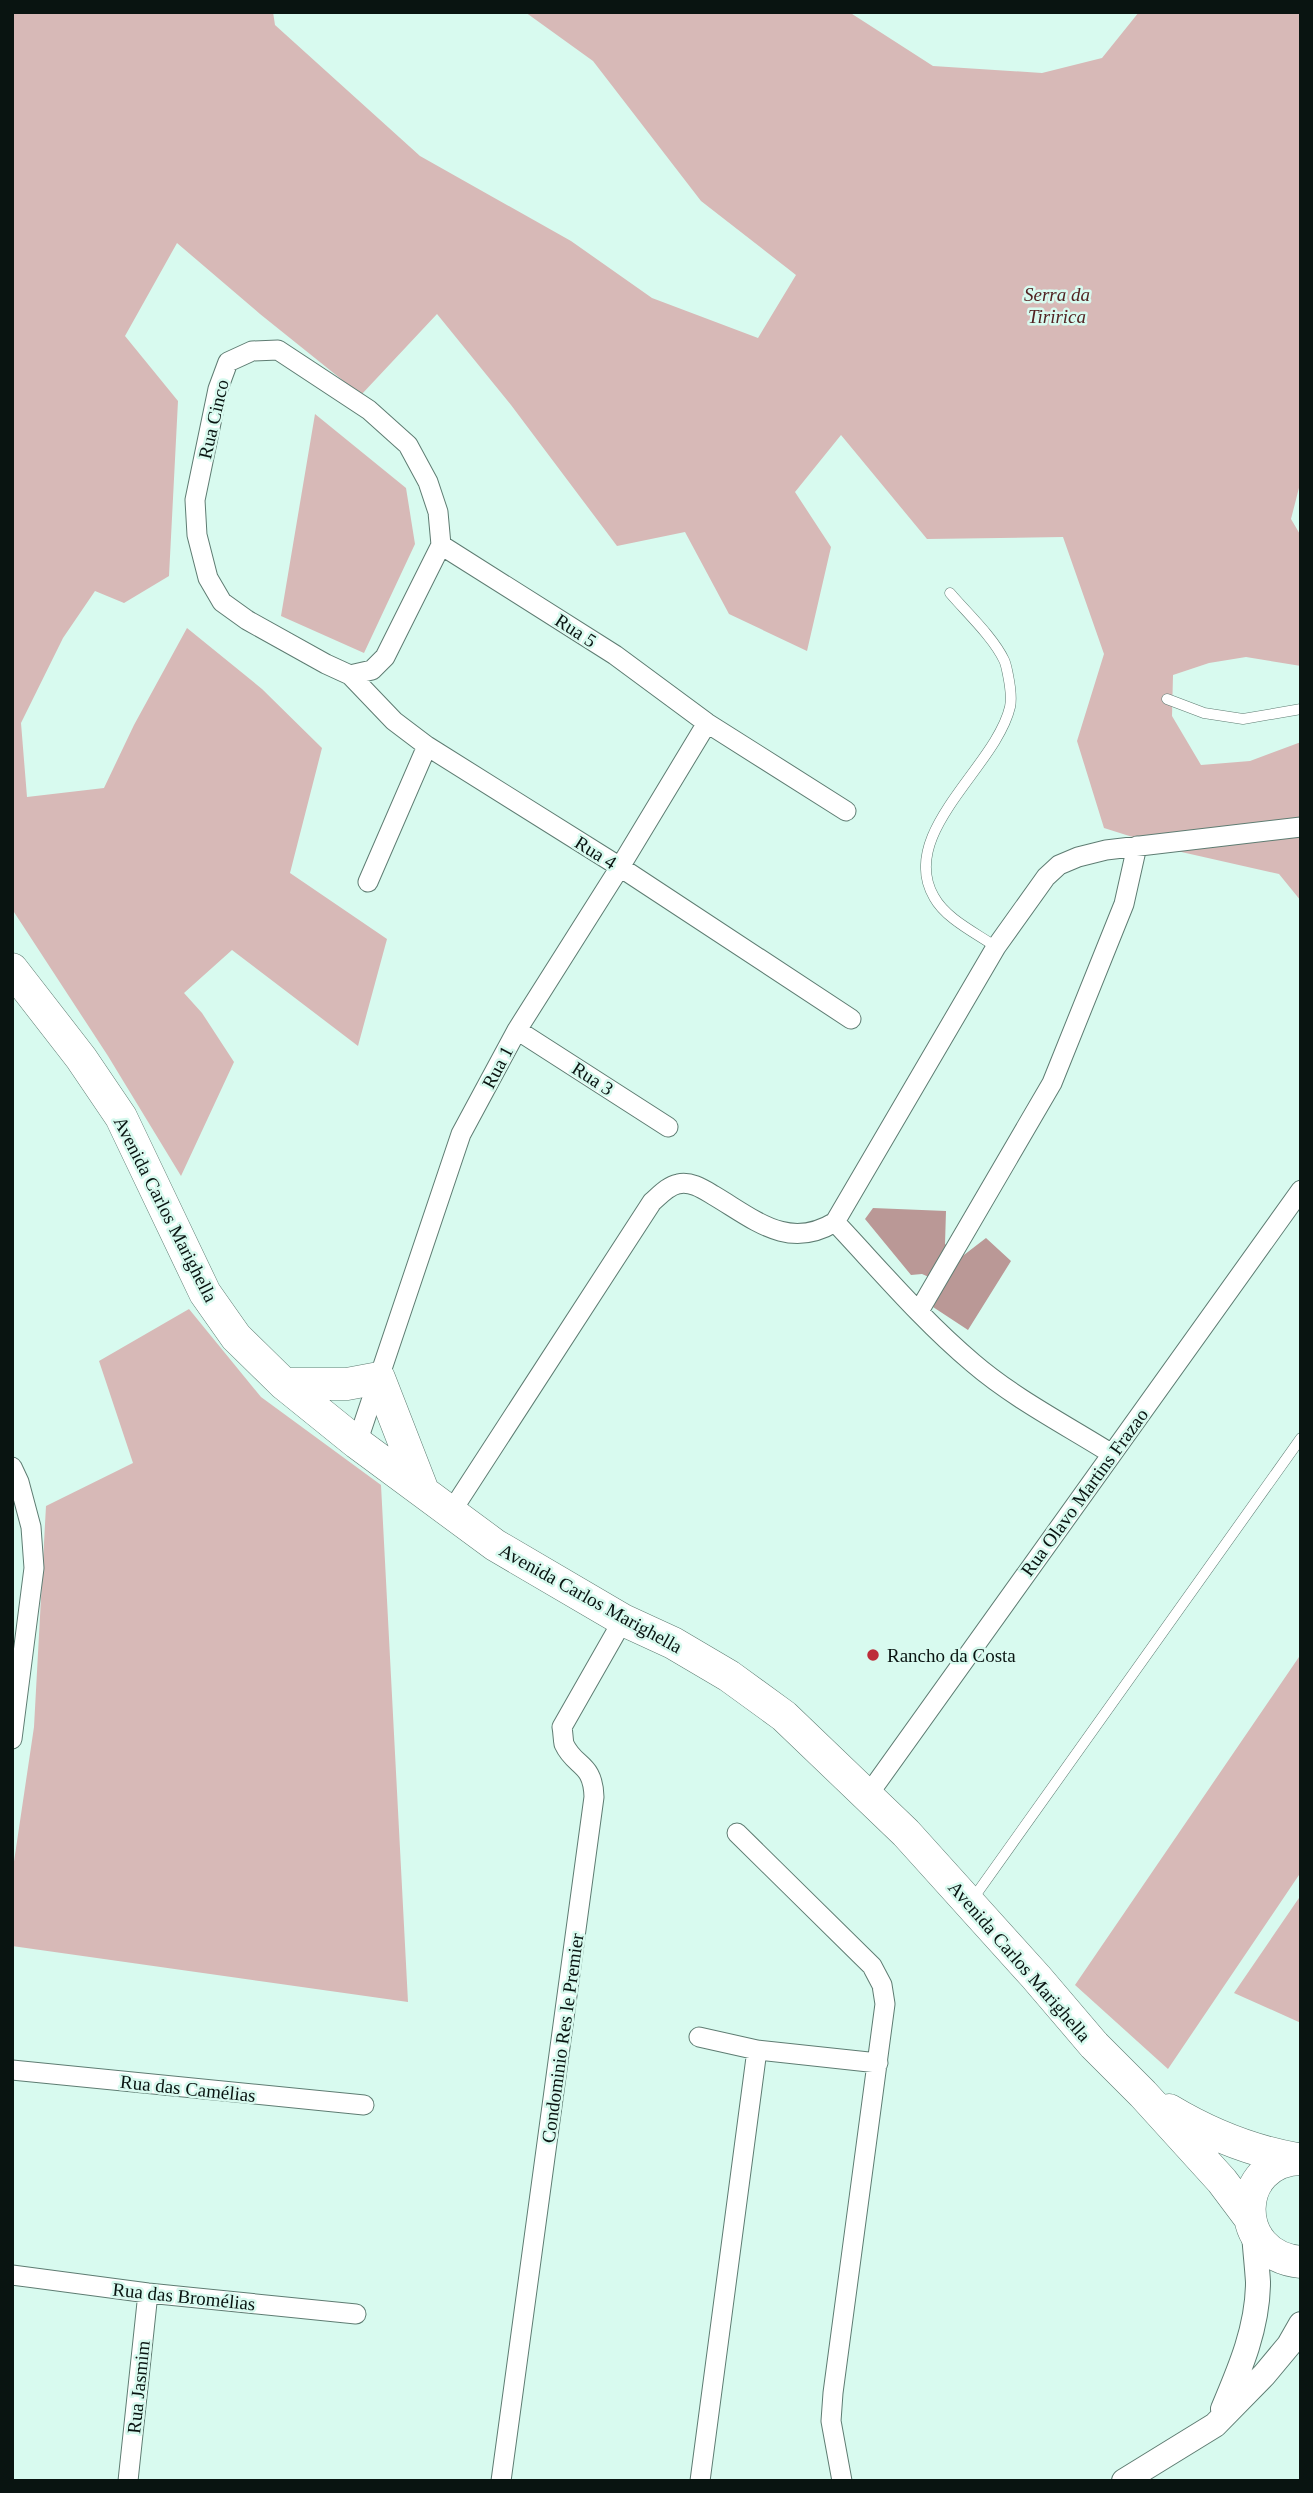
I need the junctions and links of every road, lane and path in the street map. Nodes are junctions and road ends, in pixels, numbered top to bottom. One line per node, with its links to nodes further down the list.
1 (441, 545): 3 (street); 3 (street, Rua Cinco); 6 (street, Rua 5)
2 (950, 593): 13 (lane)
3 (350, 675): 7 (street, Rua 4)
4 (1167, 699): 5 (lane)
5 (1301, 709)
6 (707, 723): 8 (street, Rua 5); 11 (street, Rua 1)
7 (427, 746): 11 (street, Rua 4); 12 (street)
8 (846, 811)
9 (1301, 828): 10 (street)
10 (1137, 846): 13 (street); 20 (street)
11 (620, 867): 15 (street, Rua 4); 16 (street, Rua 1)
12 (368, 882)
13 (996, 947): 19 (street)
14 (12, 969): 22 (main road, Avenida Carlos Marighella)
15 (851, 1019)
16 (517, 1030): 17 (street, Rua 3); 21 (street, Rua 1)
17 (668, 1127)
18 (1301, 1190): 25 (street, Rua Olavo Martins Frazao)
19 (835, 1222): 20 (street); 28 (street)
20 (919, 1311): 25 (street)
21 (379, 1378): 22 (main road); 24 (street, Rua 1); 27 (main road)
22 (284, 1384): 24 (main road, Avenida Carlos Marighella)
23 (1301, 1438): 33 (lane)
24 (357, 1443): 27 (main road, Avenida Carlos Marighella)
25 (1112, 1454): 31 (street, Rua Olavo Martins Frazao)
26 (12, 1466): 30 (street)
27 (423, 1492): 28 (main road, Avenida Carlos Marighella)
28 (451, 1512): 29 (main road, Avenida Carlos Marighella)
29 (623, 1620): 31 (main road, Avenida Carlos Marighella); 49 (street, Condominio Res le Premier)
30 (12, 1740)
31 (868, 1795): 33 (main road, Avenida Carlos Marighella)
32 (737, 1833): 36 (street)
33 (970, 1904): 38 (main road, Avenida Carlos Marighella)
34 (699, 2037): 35 (street)
35 (757, 2050): 36 (street); 50 (street)
36 (877, 2063): 51 (street)
37 (12, 2070): 39 (street, Rua das Camélias)
38 (1143, 2094): 40 (main road, Avenida Carlos Marighella); 41 (main road, Avenida Carlos Marighella)
39 (364, 2105)
40 (1299, 2159): 41 (main road)
41 (1251, 2225): 42 (main road, Avenida Carlos Marighella); 47 (street)
42 (1301, 2262)
43 (12, 2275): 44 (street, Rua das Bromélias)
44 (148, 2293): 45 (street, Rua das Bromélias); 48 (street, Rua Jasmim)
45 (356, 2314)
46 (1301, 2324): 47 (street)
47 (1215, 2425): 52 (street)
48 (128, 2481)
49 (501, 2481)
50 (701, 2481)
51 (842, 2481)
52 (1124, 2481)

